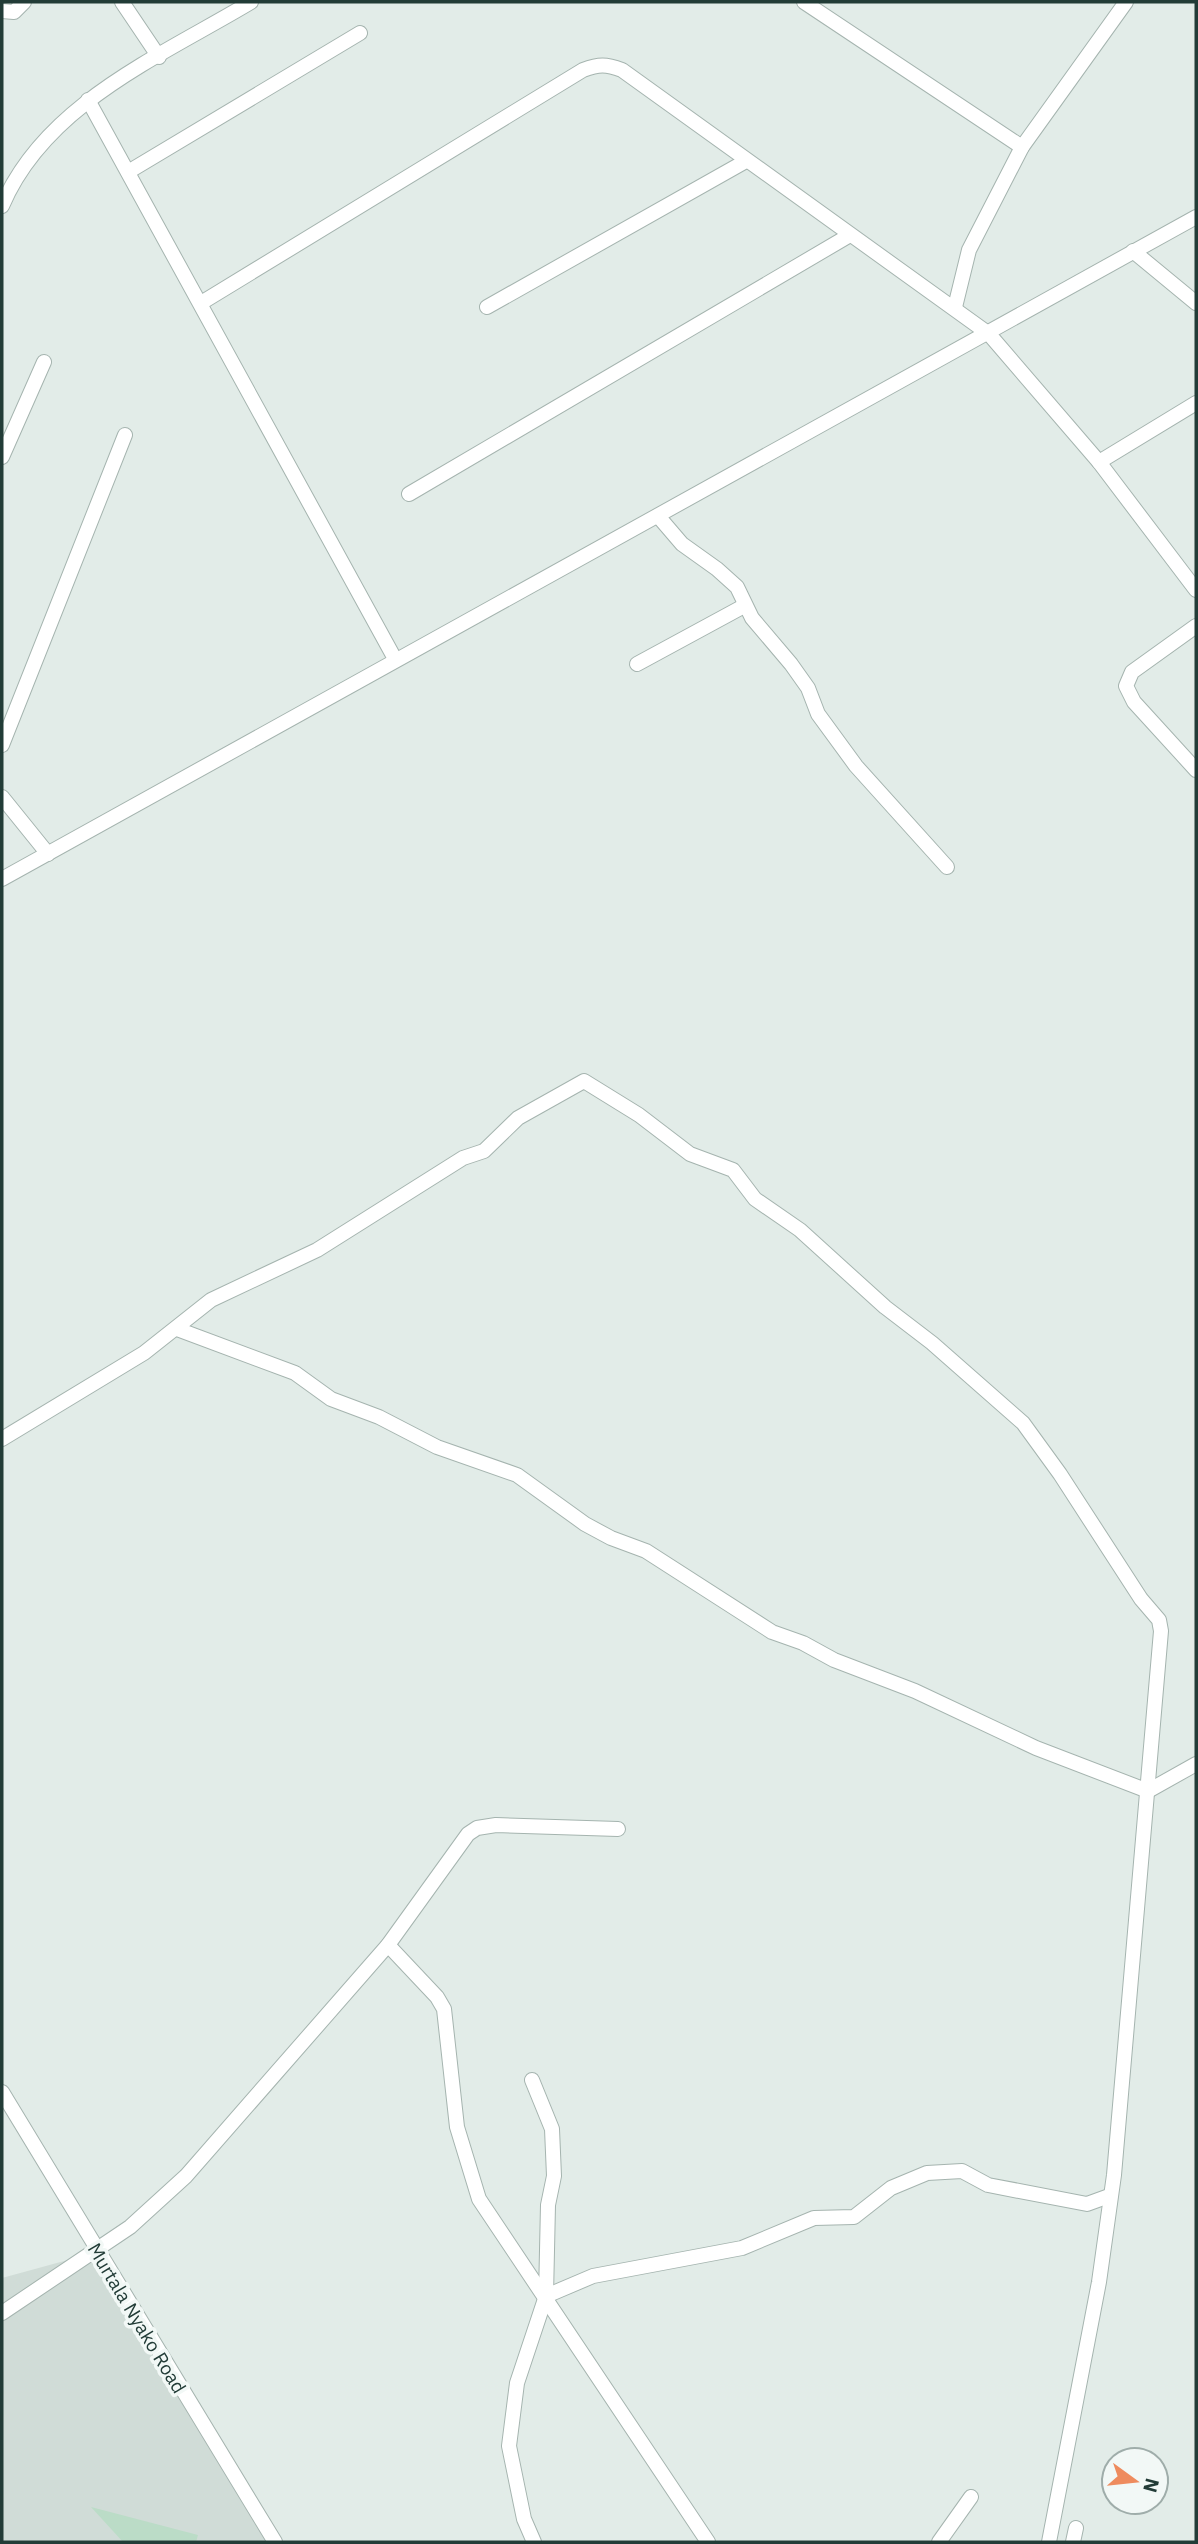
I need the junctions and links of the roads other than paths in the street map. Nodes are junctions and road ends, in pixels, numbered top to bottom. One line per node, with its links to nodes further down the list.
1 (24, 2): 6 (street)
2 (122, 2): 8 (street)
3 (251, 2): 8 (street)
4 (804, 2): 10 (street)
5 (1126, 2): 10 (street)
6 (2, 11)
7 (360, 33): 12 (street)
8 (159, 57): 9 (street)
9 (88, 100): 12 (street); 13 (street)
10 (1022, 147): 20 (street)
11 (746, 161): 15 (street); 17 (street); 19 (street)
12 (128, 173): 17 (street)
13 (2, 206)
14 (1196, 216): 16 (street)
15 (850, 235): 20 (street); 27 (street)
16 (1133, 251): 18 (street); 21 (street)
17 (201, 303): 32 (street)
18 (1196, 303)
19 (487, 307)
20 (955, 307): 21 (street)
21 (989, 334): 26 (street); 28 (street)
22 (44, 362): 25 (street)
23 (1196, 403): 26 (street)
24 (125, 435): 34 (street)
25 (2, 457)
26 (1099, 462): 29 (street)
27 (409, 494)
28 (658, 516): 30 (street); 32 (street)
29 (1196, 590)
30 (744, 606): 33 (street); 38 (street)
31 (1196, 626): 35 (street)
32 (395, 659): 37 (street)
33 (637, 664)
34 (2, 745)
35 (1196, 770)
36 (2, 797): 37 (street)
37 (47, 854): 39 (street)
38 (947, 867)
39 (2, 880)
40 (177, 1329): 41 (street); 43 (street); 43 (street)
41 (2, 1439)
42 (1196, 1764): 43 (street)
43 (1148, 1791): 48 (street)
44 (618, 1829): 45 (street)
45 (388, 1945): 49 (street); 50 (street)
46 (533, 2080): 50 (street)
47 (2, 2092): 49 (street, Murtala Nyako Road)
48 (1110, 2196): 50 (street); 57 (street)
49 (97, 2252): 51 (street); 53 (street, Murtala Nyako Road)
50 (545, 2297): 54 (street); 55 (street)
51 (2, 2313)
52 (971, 2497): 56 (street)
53 (275, 2542)
54 (534, 2542)
55 (708, 2542)
56 (939, 2542)
57 (1049, 2542)

